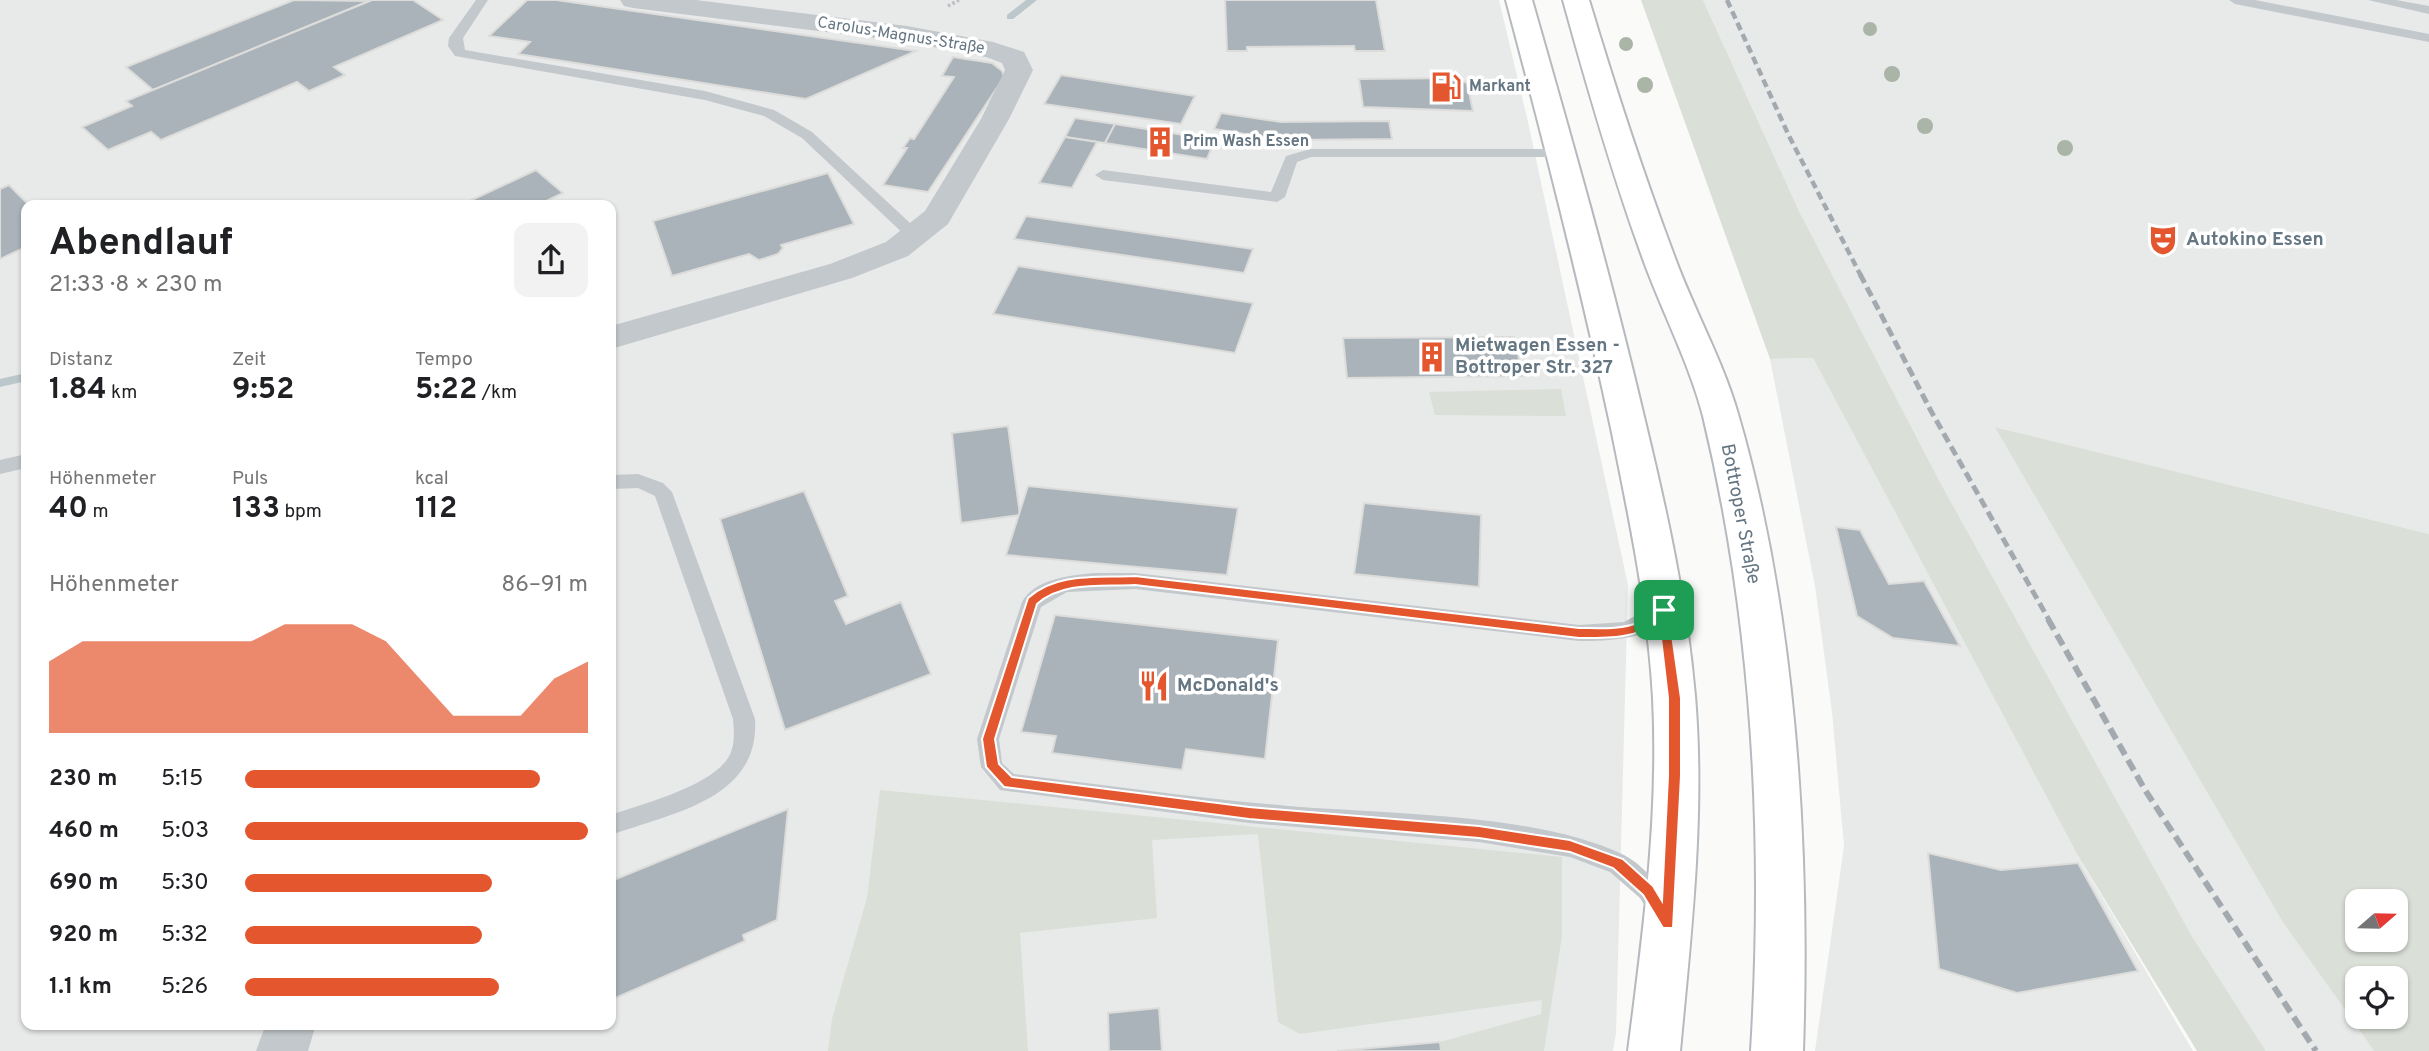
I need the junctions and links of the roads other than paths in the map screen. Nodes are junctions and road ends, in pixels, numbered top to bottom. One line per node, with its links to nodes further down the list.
1 (482, 0): 11 (lane)
2 (633, 0): 11 (street, Carolus-Magnus-Straße)
3 (1519, 0): 9 (main road)
4 (1576, 0): 22 (main road, Bottroper Straße)
5 (2235, 0): 8 (lane)
6 (2374, 0): 7 (lane)
7 (2429, 10)
8 (2429, 38)
9 (1560, 153): 10 (lane); 16 (main road)
10 (1103, 175)
11 (915, 235): 12 (street, Carolus-Magnus-Straße)
12 (616, 336)
13 (21, 462): 14 (lane)
14 (0, 467)
15 (616, 481): 17 (lane)
16 (1664, 610): 18 (main road); 18 (lane)
17 (616, 823)
18 (1668, 924): 21 (main road)
19 (289, 1030): 20 (street)
20 (282, 1051)
21 (1654, 1051)
22 (1777, 1051)

